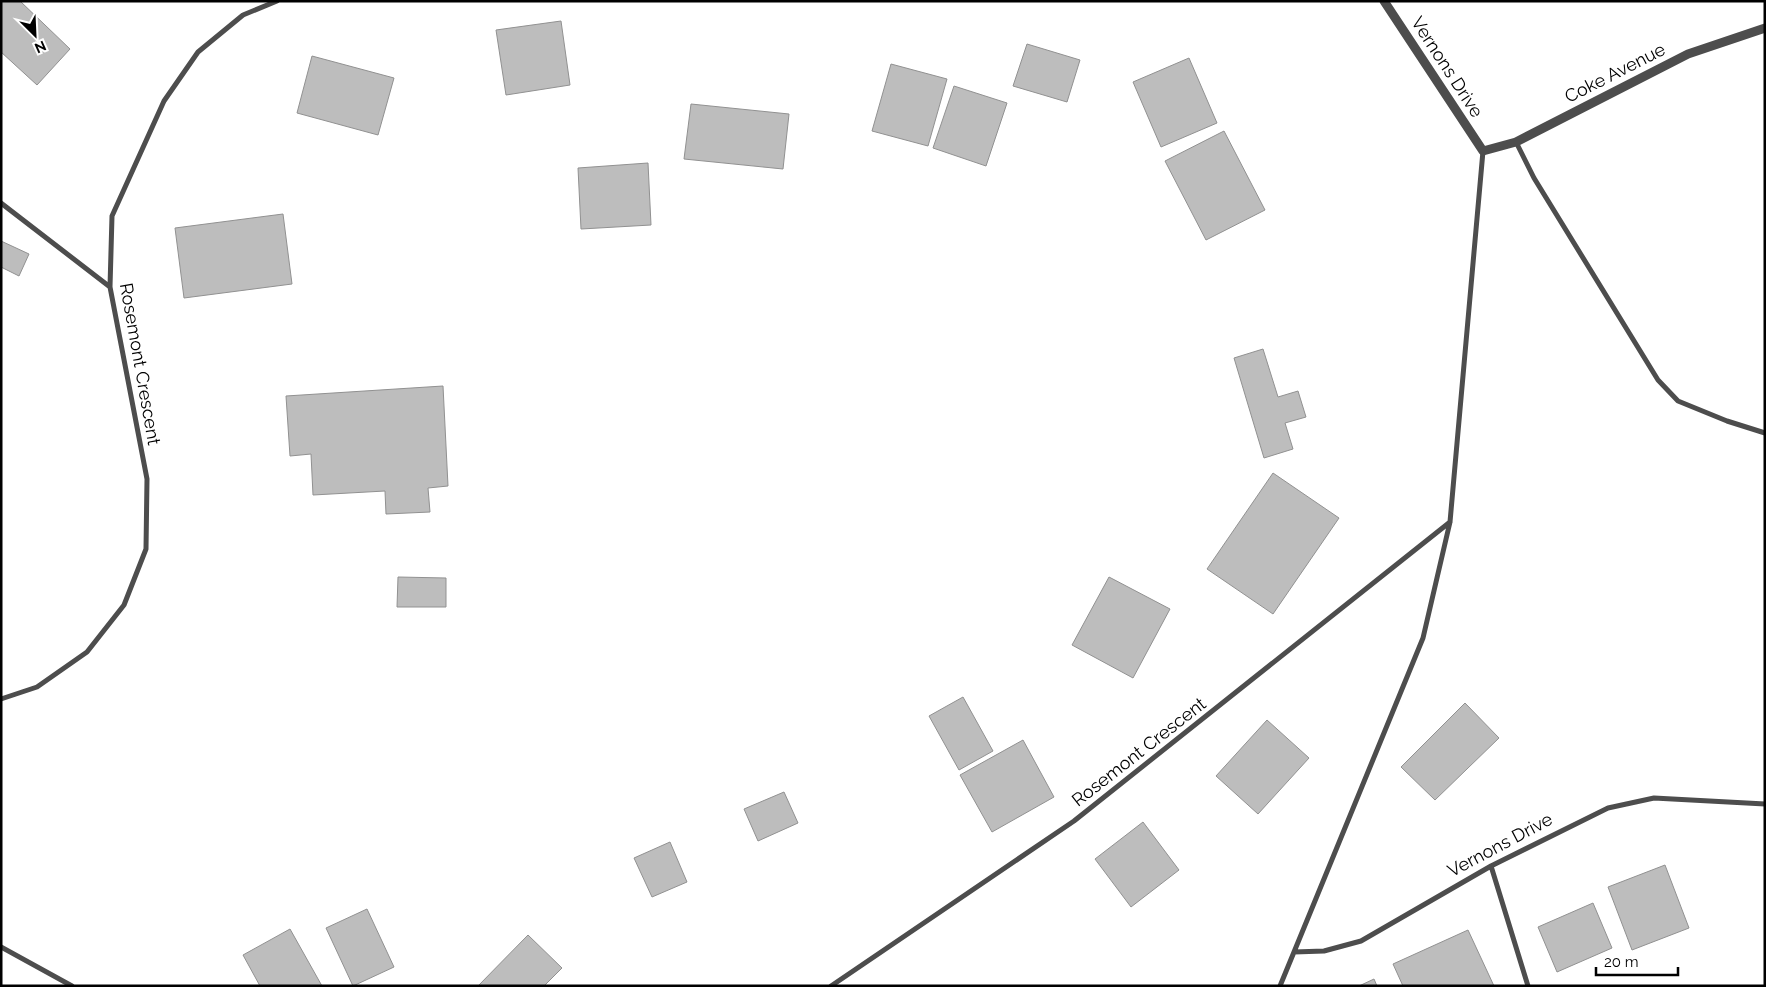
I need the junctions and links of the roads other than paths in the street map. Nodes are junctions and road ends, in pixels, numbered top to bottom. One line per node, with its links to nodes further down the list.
1 (277, 1): 7 (street, Rosemont Crescent)
2 (1384, 1): 5 (street, Vernons Drive)
3 (1765, 28): 4 (street, Coke Avenue)
4 (1516, 142): 5 (street, Coke Avenue); 8 (street)
5 (1483, 151): 9 (street)
6 (1, 203): 7 (street)
7 (110, 288): 10 (street, Rosemont Crescent)
8 (1765, 433)
9 (1450, 522): 14 (street); 16 (street, Rosemont Crescent)
10 (1, 699)
11 (1765, 804): 12 (street, Vernons Drive)
12 (1491, 866): 14 (street, Vernons Drive); 18 (street)
13 (1, 947): 15 (street)
14 (1294, 952): 17 (street)
15 (72, 986)
16 (831, 986)
17 (1280, 986)
18 (1528, 986)

